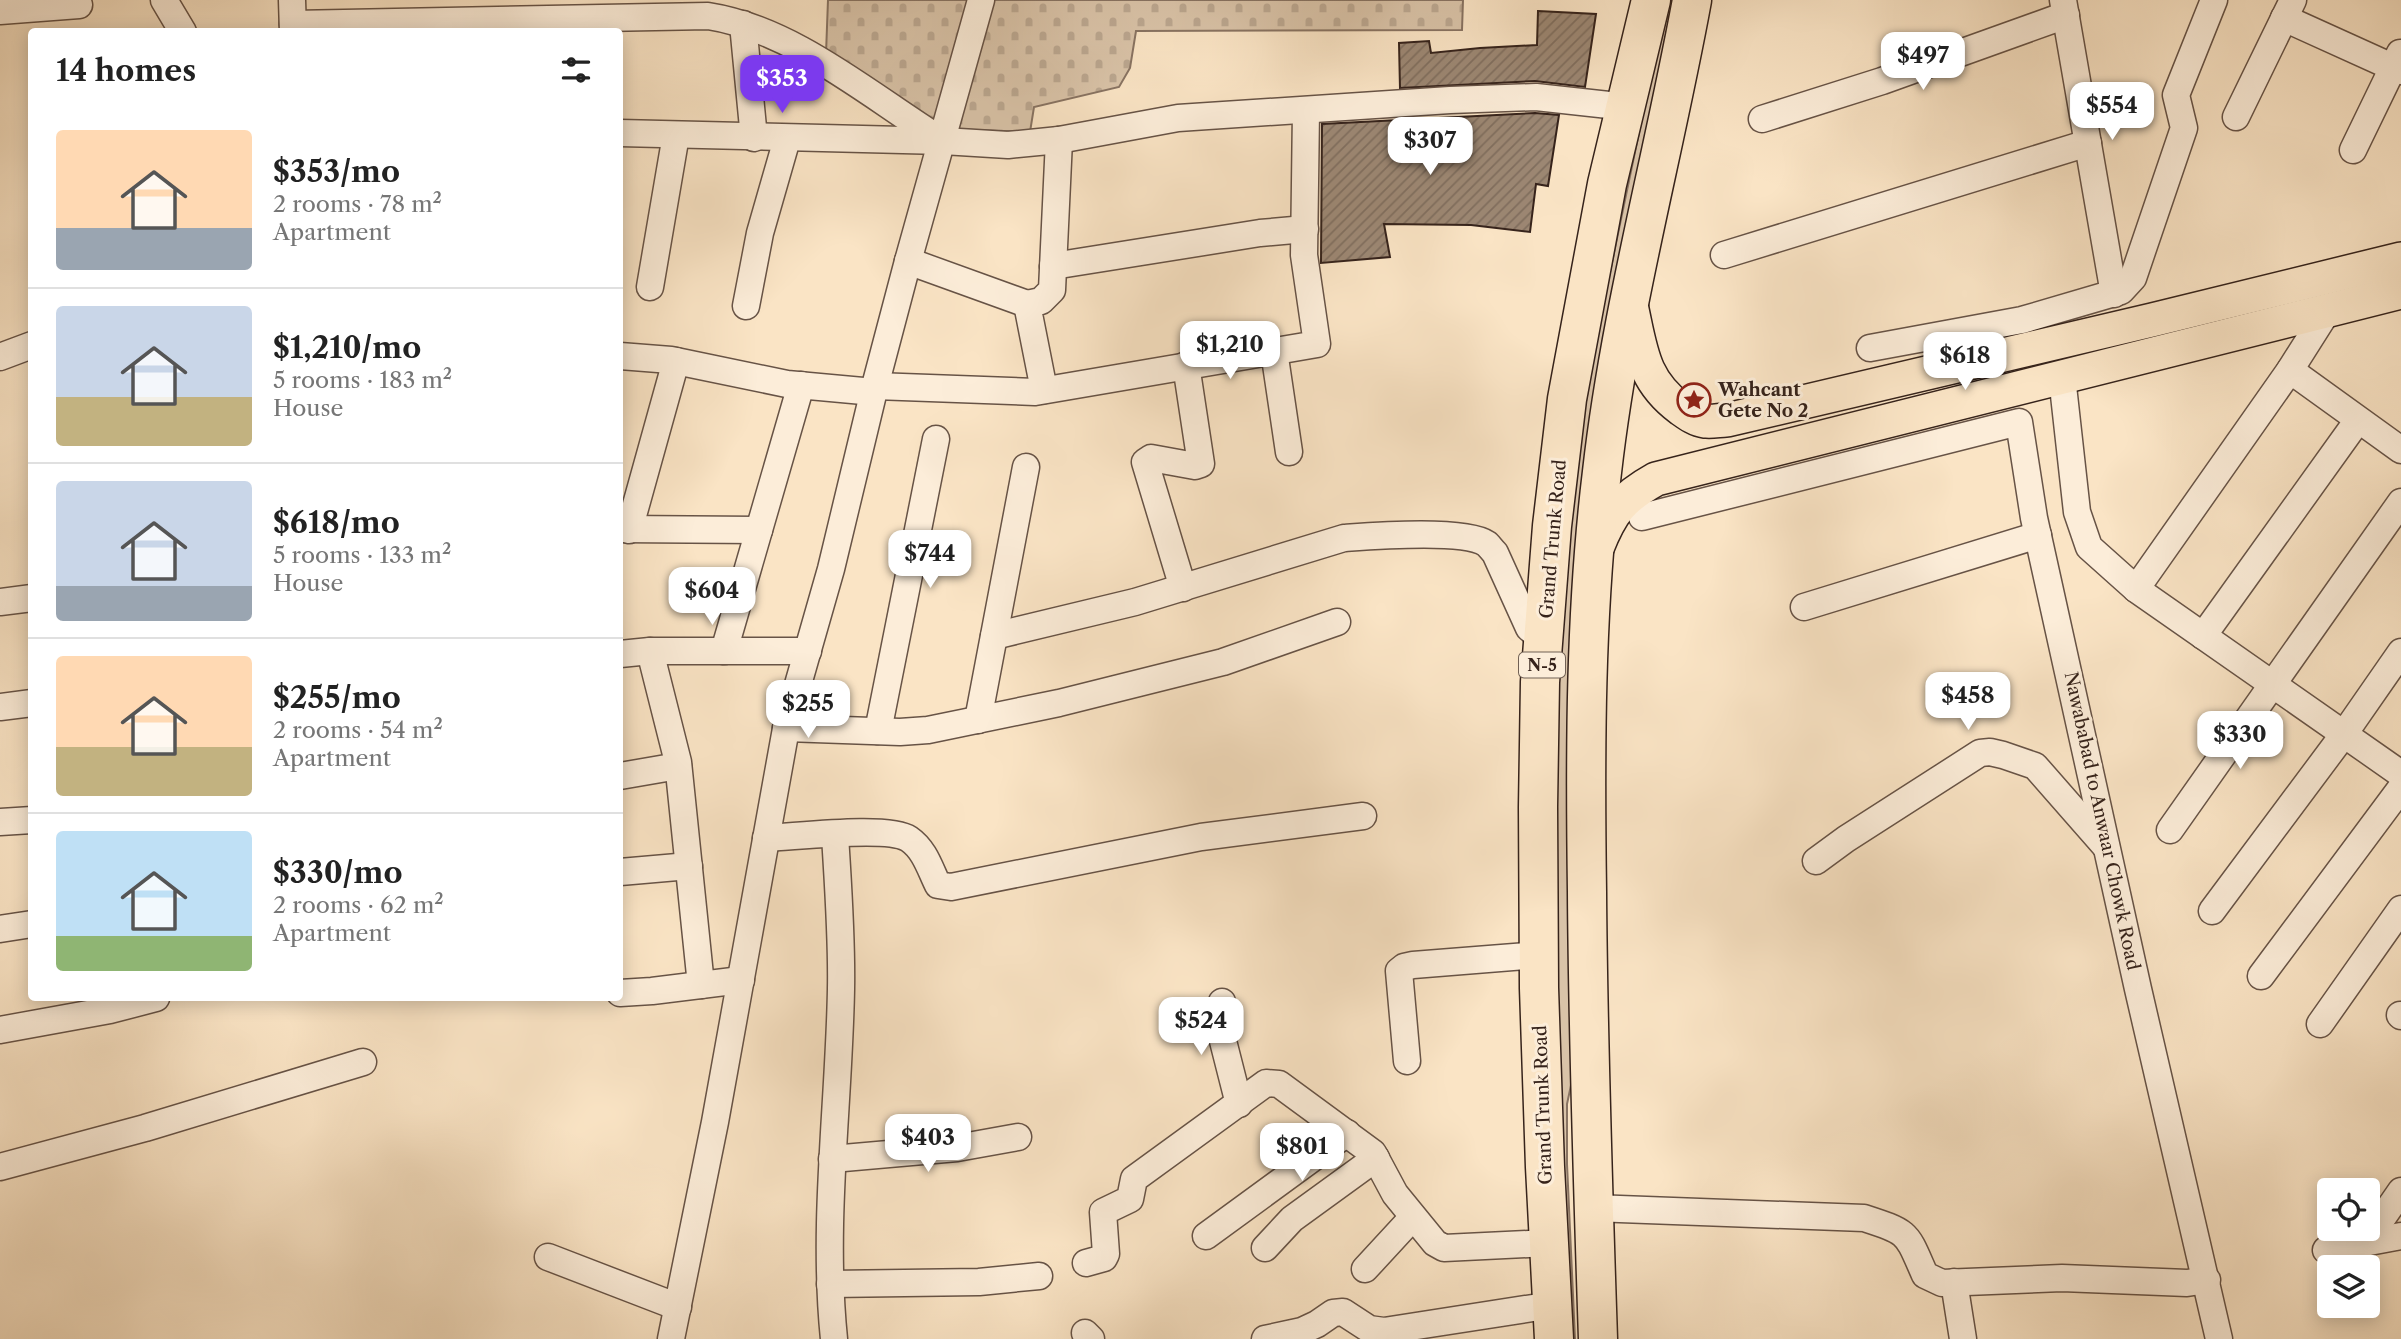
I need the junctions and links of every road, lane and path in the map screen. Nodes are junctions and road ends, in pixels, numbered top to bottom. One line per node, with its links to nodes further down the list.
1 (164, 0): 15 (street)
2 (981, 0): 26 (street)
3 (1651, 0): 17 (highway, Grand Trunk Road / N-5)
4 (1692, 0): 37 (highway, N-5)
5 (2214, 0): 36 (street)
6 (79, 5): 11 (street)
7 (2065, 7): 20 (street); 27 (street)
8 (671, 8): 9 (street); 14 (street)
9 (573, 9): 12 (street)
10 (2289, 9): 16 (street); 19 (street)
11 (0, 11)
12 (439, 11): 13 (street)
13 (292, 19)
14 (743, 24): 23 (street); 26 (street)
15 (181, 28)
16 (2399, 64): 28 (street)
17 (1627, 107): 18 (street); 74 (highway, Grand Trunk Road / N-5)
18 (1306, 111): 25 (street); 29 (street)
19 (2236, 117)
20 (1762, 119)
21 (623, 134): 22 (street)
22 (676, 135): 23 (street); 34 (street)
23 (754, 138): 24 (street)
24 (787, 139): 26 (street); 39 (street)
25 (1059, 140): 26 (street); 33 (street)
26 (943, 141): 32 (street)
27 (2088, 143): 30 (street); 36 (street)
28 (2353, 150)
29 (1305, 229): 33 (street); 44 (street)
30 (1724, 255)
31 (2401, 259): 41 (main road)
32 (908, 261): 38 (street); 53 (street)
33 (1053, 266): 38 (street)
34 (650, 287)
35 (2401, 292): 40 (main road)
36 (2114, 293): 43 (street)
37 (1629, 299): 41 (main road); 65 (highway, N-5)
38 (1027, 304): 54 (street)
39 (746, 306)
40 (2328, 310): 45 (main road); 50 (street)
41 (2152, 320): 45 (main road)
42 (28, 346): 47 (street)
43 (1870, 348)
44 (1274, 351): 49 (street); 58 (street)
45 (2164, 352): 51 (main road)
46 (623, 356): 48 (street)
47 (0, 357)
48 (676, 361): 52 (street); 62 (street)
49 (1186, 365): 54 (street); 66 (street)
50 (2290, 370): 55 (street); 67 (street)
51 (2062, 377): 65 (main road); 67 (street)
52 (801, 385): 53 (street); 63 (street)
53 (874, 389): 54 (street); 77 (street)
54 (1044, 390)
55 (2358, 420): 57 (street); 73 (street)
56 (936, 439): 85 (street)
57 (2401, 450)
58 (1289, 452)
59 (1026, 467): 72 (street)
60 (2401, 502): 80 (street)
61 (1642, 517): 64 (street, Nawababad to Anwaar Chowk Road)
62 (624, 529): 63 (street)
63 (759, 530): 76 (street)
64 (2038, 535): 70 (street); 97 (street, Nawababad to Anwaar Chowk Road)
65 (1594, 556): 123 (highway, N-5)
66 (1183, 588): 72 (street); 74 (street)
67 (2136, 589): 73 (street)
68 (28, 599): 69 (street)
69 (0, 603)
70 (1804, 607)
71 (1337, 622): 83 (street)
72 (994, 636): 83 (street)
73 (2203, 636): 80 (street)
74 (1544, 640): 105 (highway, Grand Trunk Road / N-5)
75 (650, 651): 76 (street); 79 (street); 87 (street)
76 (724, 651): 77 (street)
77 (808, 651): 84 (street)
78 (2401, 652): 86 (street)
79 (623, 654)
80 (2272, 684): 86 (street); 94 (street)
81 (28, 704): 82 (street)
82 (0, 707)
83 (978, 720): 85 (street)
84 (786, 728): 85 (street); 96 (street)
85 (878, 731)
86 (2344, 734): 88 (street); 102 (street)
87 (678, 766): 89 (street); 99 (street)
88 (2401, 774)
89 (623, 775)
90 (2401, 788): 106 (street)
91 (1363, 816): 95 (street)
92 (28, 820): 93 (street)
93 (0, 822)
94 (2170, 830)
95 (835, 835): 96 (street); 120 (street)
96 (766, 838): 107 (street)
97 (2107, 848): 98 (street); 135 (street, Nawababad to Anwaar Chowk Road)
98 (1816, 861)
99 (689, 866): 100 (street); 108 (street)
100 (623, 872)
101 (2401, 909): 112 (street)
102 (2212, 911)
103 (28, 925): 104 (street)
104 (0, 929)
105 (1539, 954): 114 (street); 127 (highway, Grand Trunk Road / N-5)
106 (2261, 976)
107 (741, 980): 108 (street); 138 (street)
108 (701, 985): 109 (street)
109 (623, 993)
110 (144, 1001): 113 (street)
111 (1222, 1003): 116 (street)
112 (2320, 1024)
113 (0, 1030)
114 (1407, 1061)
115 (362, 1062): 121 (street)
116 (1239, 1104): 117 (street); 132 (street)
117 (1346, 1133): 119 (street); 125 (street)
118 (1018, 1137): 120 (street)
119 (1376, 1158): 124 (street); 129 (street)
120 (832, 1159): 137 (street)
121 (0, 1167)
122 (2401, 1191): 128 (street)
123 (1594, 1208): 136 (street); 143 (highway, N-5)
124 (1413, 1217): 127 (street); 133 (street)
125 (1206, 1236)
126 (2401, 1236): 128 (street)
127 (1549, 1243): 139 (highway, Grand Trunk Road / N-5)
128 (2365, 1243): 130 (street)
129 (1265, 1248)
130 (2326, 1250)
131 (548, 1257): 138 (street)
132 (1086, 1263)
133 (1365, 1269)
134 (1039, 1276): 137 (street)
135 (2207, 1280): 136 (street); 145 (street, Nawababad to Anwaar Chowk Road)
136 (1954, 1282): 144 (street)
137 (830, 1284): 141 (street)
138 (678, 1307): 140 (street)
139 (1553, 1322): 142 (street)
140 (671, 1339)
141 (834, 1339)
142 (1265, 1339)
143 (1598, 1339)
144 (1963, 1339)
145 (2219, 1339)

